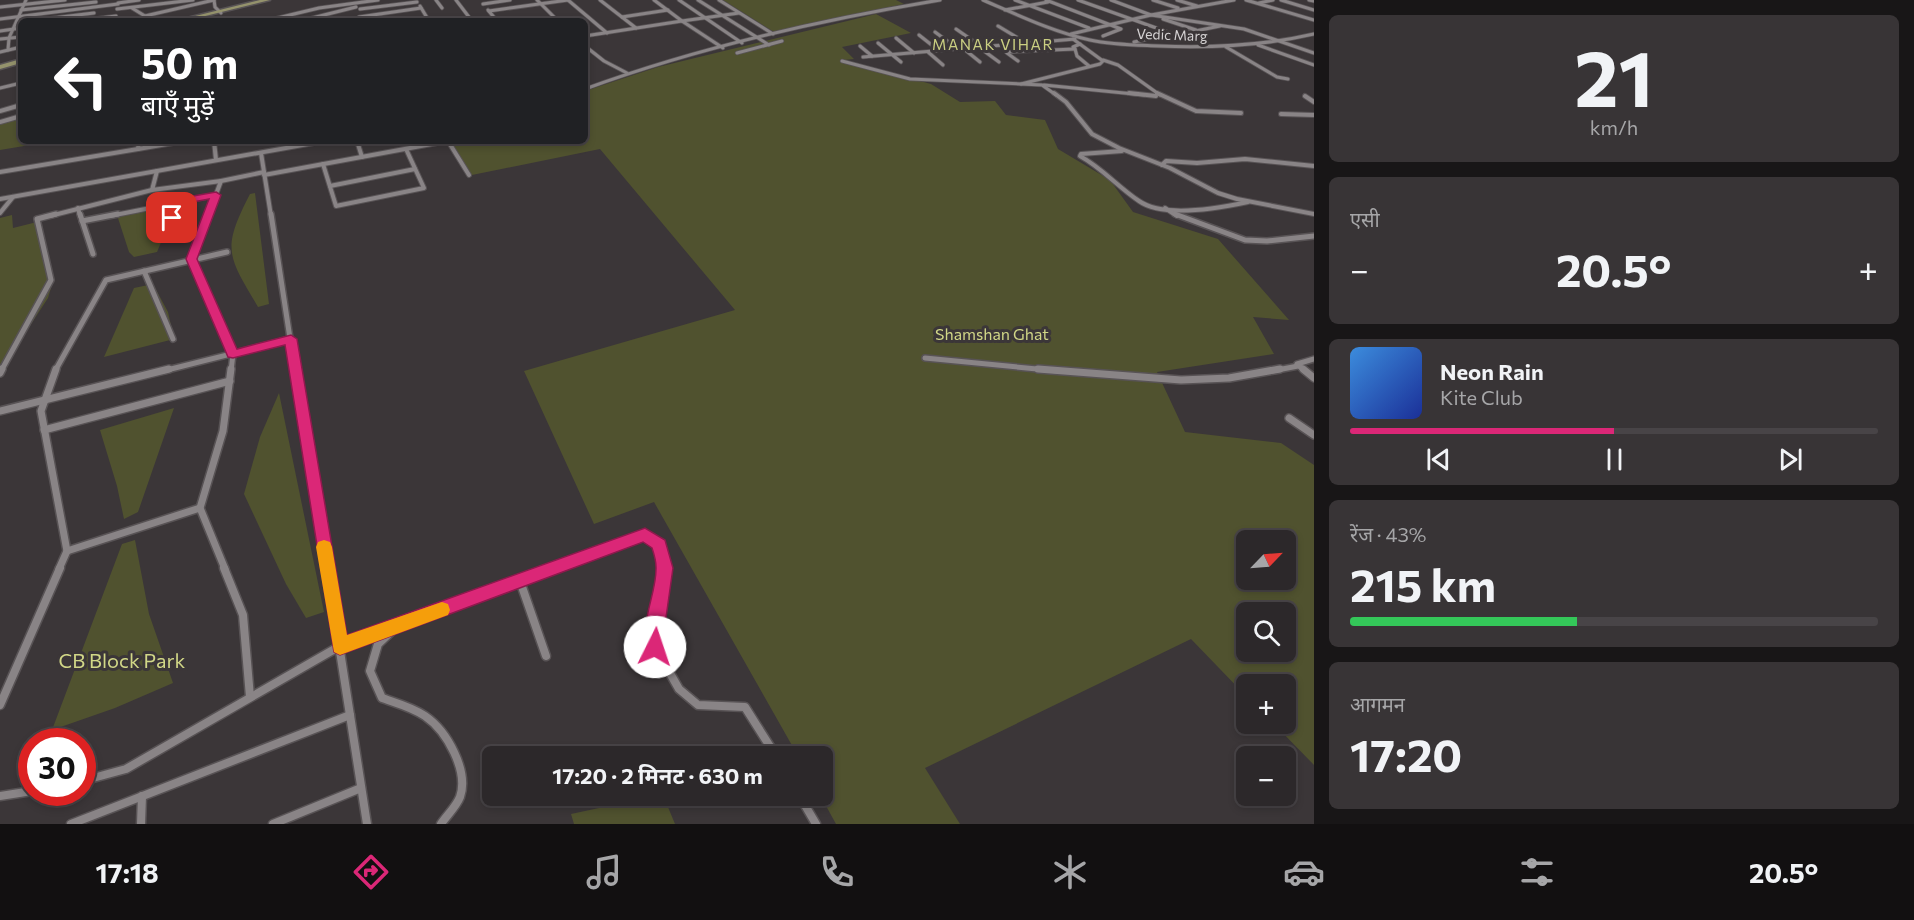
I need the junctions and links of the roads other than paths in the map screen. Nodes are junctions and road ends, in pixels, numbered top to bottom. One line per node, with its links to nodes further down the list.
1 (65, 0): 35 (street)
2 (139, 0): 40 (street)
3 (193, 0): 47 (street)
4 (214, 0): 60 (street); 63 (street)
5 (267, 0): 63 (main road)
6 (277, 0): 63 (main road)
7 (378, 0): 78 (street)
8 (394, 0): 43 (street)
9 (436, 0): 53 (street)
10 (456, 0): 82 (street)
11 (508, 0): 41 (street)
12 (537, 0): 44 (street)
13 (568, 0): 44 (street); 105 (street)
14 (600, 0): 70 (street)
15 (655, 0): 16 (street); 57 (street)
16 (662, 0)
17 (679, 0): 85 (street)
18 (698, 0): 65 (street)
19 (719, 0): 64 (street)
20 (940, 0): 106 (street)
21 (976, 0): 88 (street, Vedic Marg)
22 (982, 0): 58 (street, Vedic Marg)
23 (1016, 0): 48 (street)
24 (1058, 0): 38 (street)
25 (1078, 0): 87 (street)
26 (1111, 0): 66 (street)
27 (1153, 0): 55 (street)
28 (1178, 0): 50 (street)
29 (1216, 0): 42 (street)
30 (1234, 0): 42 (street)
31 (1246, 0): 45 (street)
32 (1273, 0): 45 (street)
33 (1281, 0): 59 (street)
34 (1309, 0): 39 (street)
35 (26, 1): 46 (street); 56 (street)
36 (96, 1): 49 (street); 56 (street)
37 (417, 1): 43 (street); 52 (street)
38 (1048, 1): 48 (street); 94 (street)
39 (1314, 1)
40 (118, 2): 49 (street); 54 (street)
41 (482, 2): 61 (street)
42 (1222, 2): 50 (street)
43 (397, 4): 79 (street)
44 (541, 4): 61 (street); 84 (street)
45 (1258, 4): 89 (street)
46 (0, 5)
47 (155, 5): 51 (street); 60 (street)
48 (1028, 5): 58 (street); 99 (street)
49 (95, 7): 62 (street); 67 (street)
50 (1197, 7): 55 (street)
51 (131, 8): 54 (street); 69 (street)
52 (421, 8): 80 (street); 81 (street)
53 (442, 8)
54 (117, 9): 68 (street)
55 (1181, 9): 66 (street)
56 (21, 10): 67 (street)
57 (668, 10): 70 (street); 90 (street)
58 (1005, 10): 88 (street, Vedic Marg)
59 (1314, 10)
60 (166, 11): 69 (street)
61 (489, 11): 83 (street)
62 (94, 12): 72 (street); 73 (street)
63 (220, 12): 76 (main road); 77 (main road)
64 (739, 13): 65 (street); 106 (street)
65 (722, 15): 85 (street); 119 (street)
66 (1151, 15): 87 (street); 92 (street); 103 (street)
67 (18, 16): 86 (street); 93 (street)
68 (116, 16): 74 (street)
69 (145, 16): 75 (street)
70 (622, 17): 98 (street)
71 (1206, 17): 92 (street)
72 (50, 18)
73 (93, 18)
74 (104, 18)
75 (148, 18)
76 (192, 18)
77 (207, 18)
78 (282, 18)
79 (313, 18)
80 (360, 18)
81 (427, 18)
82 (470, 18)
83 (495, 18)
84 (555, 18)
85 (705, 18): 90 (street); 125 (street)
86 (0, 19)
87 (1131, 19): 94 (street); 108 (street)
88 (1031, 20): 107 (street, Vedic Marg)
89 (1314, 20)
90 (682, 21): 98 (street); 137 (street)
91 (18, 22): 93 (street)
92 (1206, 22): 95 (street)
93 (15, 23): 100 (street)
94 (1110, 24): 99 (street); 112 (street)
95 (1225, 25): 103 (street); 124 (street)
96 (998, 26): 126 (street)
97 (18, 28): 100 (street)
98 (636, 28): 105 (street)
99 (1090, 28): 107 (street)
100 (14, 29): 102 (street); 115 (street)
101 (956, 29): 134 (street)
102 (0, 31)
103 (1197, 31): 108 (street)
104 (935, 32): 138 (street)
105 (607, 33): 111 (street)
106 (773, 34): 119 (street)
107 (1070, 34): 117 (street, Vedic Marg)
108 (1172, 34): 128 (street)
109 (1314, 34): 114 (street, Vedic Marg)
110 (919, 35): 141 (street)
111 (588, 36)
112 (1103, 36)
113 (18, 37): 115 (street)
114 (1303, 37): 121 (street); 124 (street, Vedic Marg)
115 (9, 38): 118 (street); 140 (street)
116 (896, 38): 146 (street)
117 (1081, 38): 120 (street); 128 (street, Vedic Marg)
118 (0, 39)
119 (758, 39): 125 (street); 130 (street)
120 (1073, 39): 126 (street); 127 (street)
121 (1314, 40)
122 (782, 41): 130 (street)
123 (878, 42): 148 (street)
124 (1282, 42): 129 (street, Vedic Marg); 147 (street)
125 (742, 43): 137 (street)
126 (1028, 44): 132 (street)
127 (1080, 44): 139 (street); 151 (street)
128 (1125, 44): 133 (street, Vedic Marg)
129 (1255, 44): 133 (street, Vedic Marg); 160 (street)
130 (769, 45): 145 (street)
131 (860, 46): 149 (street)
132 (999, 46): 134 (street); 144 (street)
133 (1226, 46): 163 (street)
134 (981, 47): 138 (street); 157 (street)
135 (18, 48): 140 (street)
136 (588, 48): 162 (street)
137 (723, 48): 162 (street)
138 (961, 49): 141 (street); 156 (street)
139 (1075, 49): 144 (street); 161 (street)
140 (8, 50): 142 (street)
141 (939, 51): 143 (street)
142 (0, 52)
143 (928, 52): 146 (street); 159 (street)
144 (1006, 52): 154 (street)
145 (737, 53)
146 (914, 53): 148 (street)
147 (1314, 53)
148 (892, 55): 149 (street); 155 (street)
149 (873, 56): 150 (street)
150 (863, 57)
151 (1103, 60): 161 (street); 170 (street)
152 (18, 61): 158 (main road)
153 (842, 61): 165 (street)
154 (1018, 61)
155 (901, 62)
156 (980, 62)
157 (999, 62)
158 (0, 65)
159 (943, 65)
160 (1314, 65)
161 (1089, 66): 165 (street)
162 (627, 74): 168 (street)
163 (1288, 78)
164 (18, 84): 167 (street)
165 (1021, 84): 166 (street)
166 (1042, 85): 170 (street); 188 (street)
167 (0, 88)
168 (588, 88)
169 (1305, 96): 171 (street)
170 (1163, 97): 174 (street)
171 (1314, 102)
172 (18, 106): 173 (street)
173 (0, 111)
174 (1241, 113)
175 (1281, 114): 176 (street)
176 (1314, 115)
177 (18, 117): 178 (street)
178 (0, 122)
179 (139, 144): 186 (street)
180 (167, 144): 186 (street)
181 (214, 144): 191 (street)
182 (305, 144): 189 (street)
183 (358, 144): 190 (street)
184 (432, 144): 187 (street)
185 (450, 144): 199 (street)
186 (138, 149): 197 (street)
187 (406, 149): 190 (street); 195 (street)
188 (1123, 150): 193 (street); 209 (street)
189 (261, 153): 191 (street); 198 (street)
190 (362, 157): 192 (street)
191 (216, 160): 196 (street)
192 (323, 164): 198 (street); 201 (street)
193 (1162, 165): 194 (street); 207 (street)
194 (1314, 166)
195 (415, 169): 201 (street); 201 (street)
196 (157, 171): 202 (street); 204 (street)
197 (0, 172)
198 (264, 173): 200 (street); 220 (street)
199 (469, 174)
200 (221, 181): 202 (street); 203 (street)
201 (330, 186)
202 (152, 190): 208 (street)
203 (216, 195): 206 (street); 217 (street)
204 (14, 196): 205 (street); 210 (street)
205 (0, 199)
206 (179, 201): 212 (street); 213 (street)
207 (1248, 202): 209 (street); 211 (street)
208 (78, 208): 212 (street); 225 (street)
209 (1165, 208): 214 (street)
210 (0, 213)
211 (1314, 214)
212 (82, 221): 216 (street)
213 (166, 234)
214 (1314, 236)
215 (227, 252): 217 (street)
216 (93, 254)
217 (192, 259): 218 (street); 221 (street)
218 (144, 271): 219 (street); 228 (street)
219 (173, 339)
220 (291, 339): 221 (street); 237 (street)
221 (233, 354): 227 (street); 228 (street)
222 (925, 358): 224 (street)
223 (1314, 359): 224 (street)
224 (1298, 364): 226 (street)
225 (0, 373)
226 (1314, 378)
227 (230, 381): 231 (street); 233 (street)
228 (44, 400): 229 (street); 231 (street)
229 (0, 411)
230 (1290, 418): 232 (street)
231 (44, 430): 234 (street)
232 (1314, 435)
233 (200, 508): 234 (street); 239 (street)
234 (67, 551): 240 (street)
235 (520, 581): 236 (street); 238 (street); 242 (street)
236 (397, 626): 237 (street); 253 (street)
237 (340, 646): 239 (street); 241 (street)
238 (546, 656)
239 (250, 697): 243 (street)
240 (0, 705)
241 (350, 715): 244 (street); 247 (street)
242 (770, 746)
243 (96, 777)
244 (361, 788): 251 (street); 252 (street)
245 (18, 793): 246 (street)
246 (0, 796)
247 (142, 796): 249 (street); 250 (street)
248 (805, 806): 254 (street)
249 (71, 824)
250 (141, 824)
251 (273, 824)
252 (367, 824)
253 (441, 824)
254 (816, 824)

